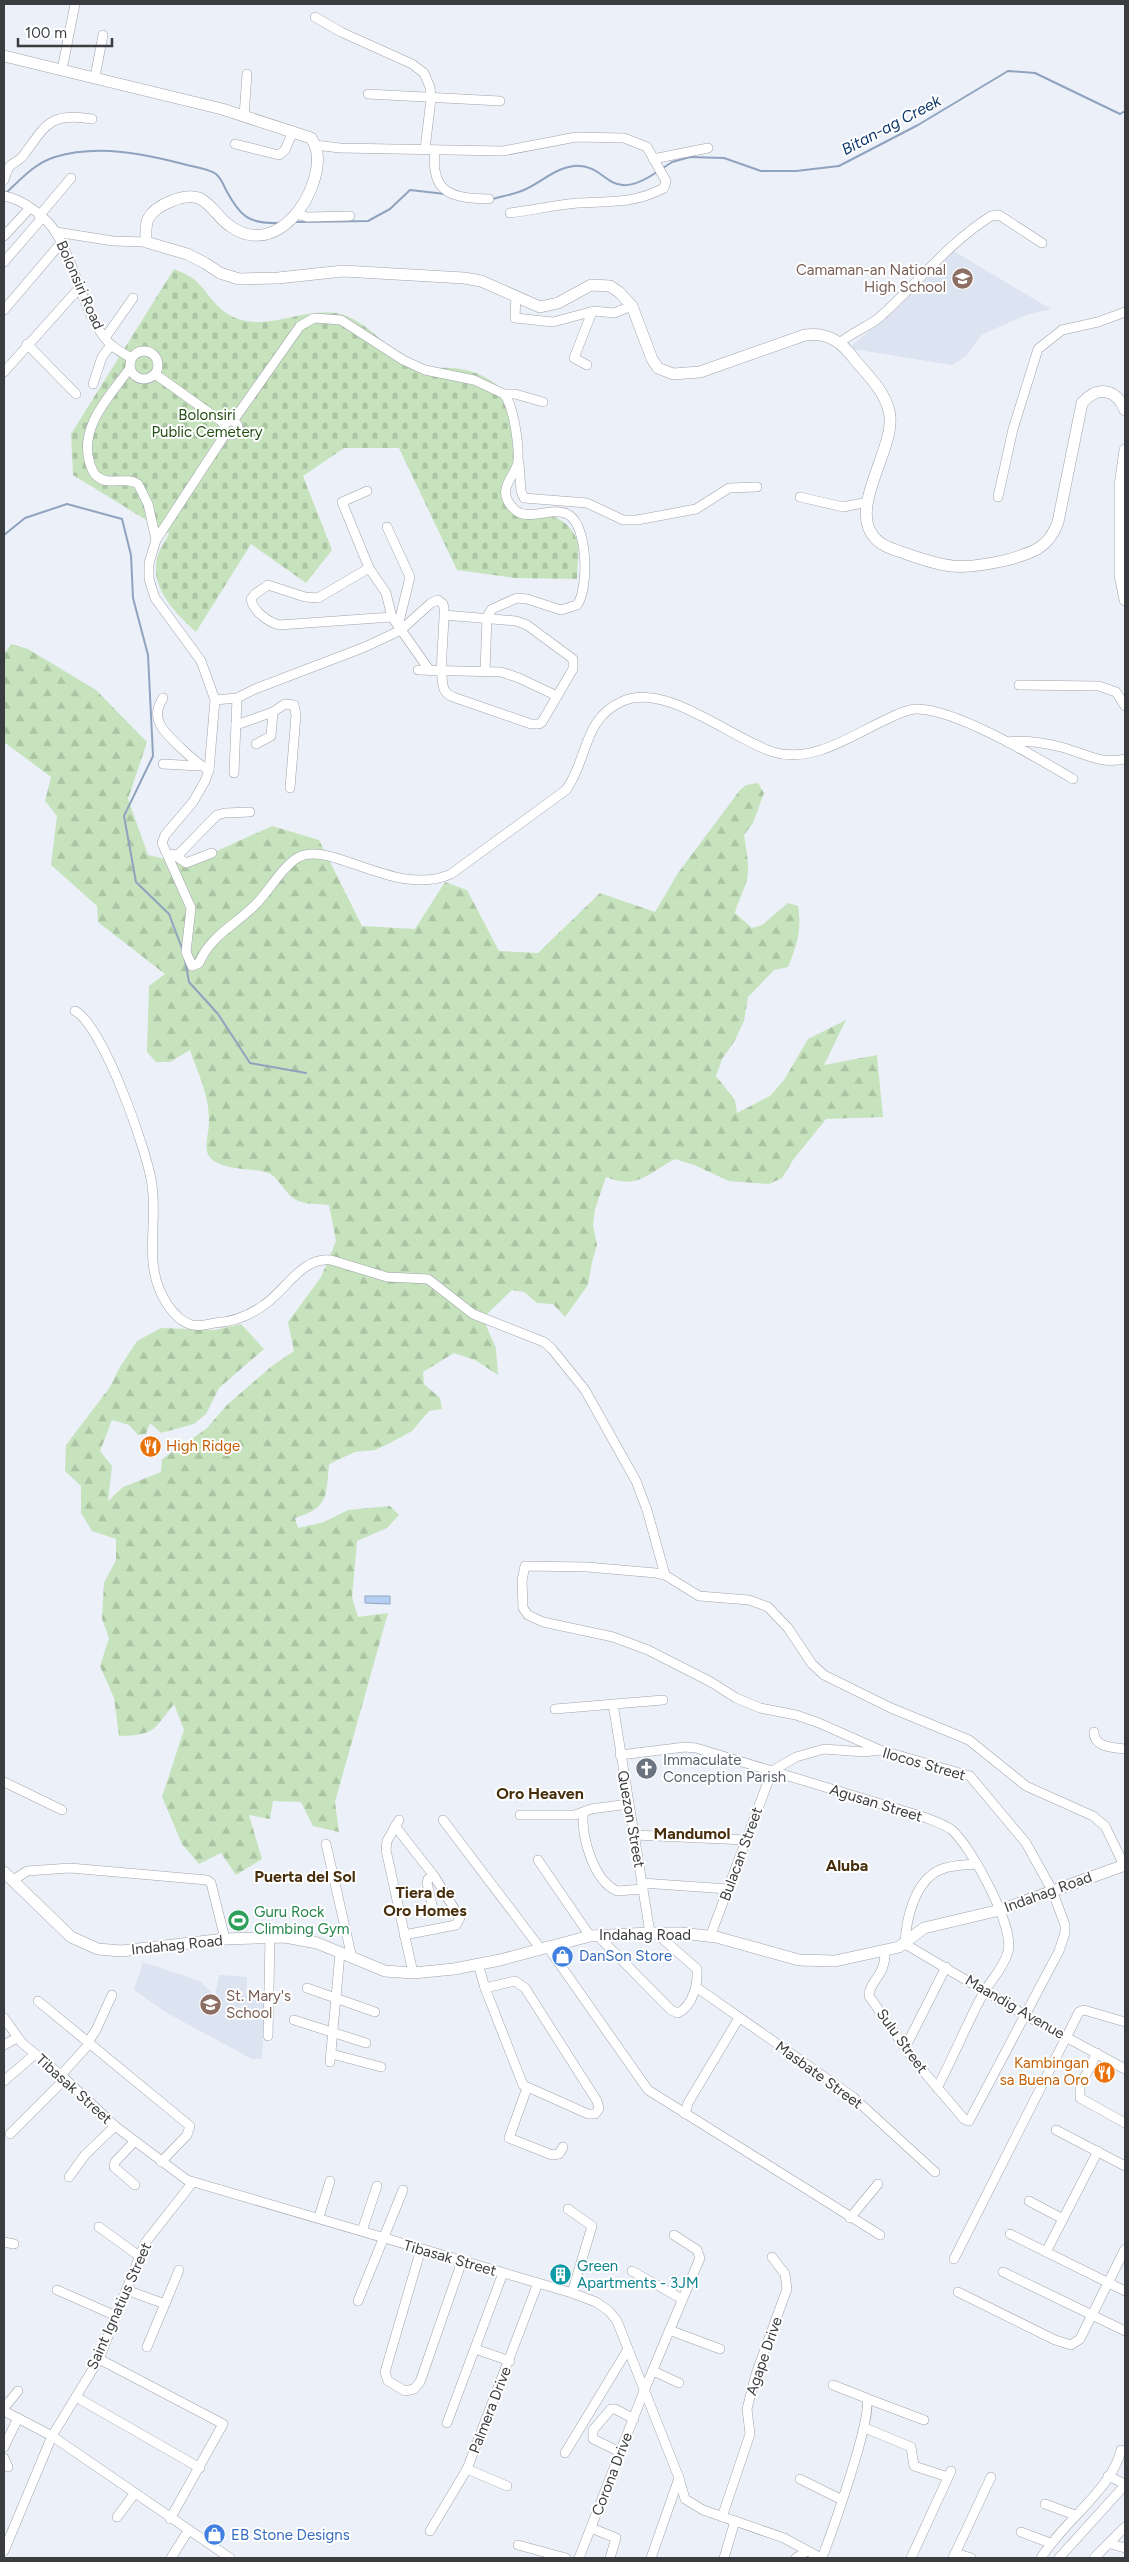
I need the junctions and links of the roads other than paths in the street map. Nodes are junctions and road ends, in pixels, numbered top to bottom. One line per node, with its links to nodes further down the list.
1 (75, 4): 5 (street)
2 (315, 17): 9 (street)
3 (103, 36): 7 (street)
4 (4, 56): 5 (main road)
5 (62, 70): 7 (main road)
6 (247, 74): 11 (street)
7 (95, 77): 11 (main road)
8 (368, 94): 9 (street)
9 (431, 99): 10 (street); 17 (street)
10 (500, 101)
11 (244, 116): 13 (main road)
12 (92, 119): 21 (street)
13 (292, 131): 14 (street); 15 (main road)
14 (234, 144)
15 (316, 145): 17 (street); 28 (main road)
16 (708, 148): 19 (street)
17 (425, 149): 18 (street)
18 (435, 150): 19 (street); 23 (street)
19 (658, 166): 25 (street)
20 (71, 178): 27 (street)
21 (4, 180)
22 (6, 196): 24 (street, Bolonsiri Road)
23 (489, 199)
24 (30, 208): 27 (street, Bolonsiri Road); 30 (street)
25 (510, 213)
26 (350, 216): 28 (street)
27 (40, 217): 29 (street, Bolonsiri Road); 34 (street)
28 (292, 219): 31 (main road)
29 (56, 232): 31 (street); 32 (street, Bolonsiri Road)
30 (4, 236)
31 (146, 242): 36 (main road)
32 (61, 243): 35 (street, Bolonsiri Road); 39 (street)
33 (1042, 243): 43 (street)
34 (4, 262)
35 (80, 288): 42 (street, Bolonsiri Road); 44 (street)
36 (516, 296): 38 (main road); 40 (street)
37 (133, 298): 42 (street)
38 (632, 306): 40 (street); 43 (main road)
39 (4, 310)
40 (592, 312): 46 (street)
41 (1125, 312): 61 (street)
42 (108, 342): 45 (street, Bolonsiri Road); 50 (street)
43 (840, 343): 62 (main road)
44 (27, 344): 48 (street); 51 (street)
45 (131, 358): 47 (street); 49 (street)
46 (587, 365)
47 (130, 368): 49 (street); 64 (street)
48 (4, 372)
49 (155, 374): 55 (street)
50 (92, 384)
51 (76, 394)
52 (504, 394): 53 (street); 55 (street); 57 (street)
53 (543, 402)
54 (1125, 410): 62 (main road)
55 (228, 426): 64 (street)
56 (1125, 450): 66 (main road)
57 (519, 463): 58 (street); 69 (street)
58 (757, 487)
59 (367, 490): 65 (street)
60 (800, 497): 62 (street)
61 (998, 498)
62 (868, 502)
63 (388, 528): 70 (street)
64 (156, 540): 79 (street)
65 (368, 568): 68 (street); 68 (street)
66 (1125, 600)
67 (444, 615): 69 (street); 70 (street); 73 (street)
68 (392, 617): 70 (street)
69 (487, 618): 74 (street); 76 (street)
70 (400, 628): 72 (street); 78 (street)
71 (418, 670): 72 (street)
72 (430, 671): 73 (street)
73 (443, 672): 74 (street); 76 (street)
74 (485, 672): 76 (street)
75 (1019, 685): 80 (street)
76 (557, 696)
77 (163, 698): 87 (street)
78 (237, 698): 79 (street); 82 (street)
79 (215, 700): 88 (street)
80 (1125, 706)
81 (272, 712): 82 (street); 84 (street); 91 (street)
82 (236, 725): 89 (street)
83 (1007, 742): 85 (street); 90 (street); 93 (street)
84 (256, 744)
85 (1125, 759)
86 (163, 764): 87 (street)
87 (199, 766): 88 (street)
88 (209, 770): 93 (street)
89 (234, 773)
90 (1074, 779)
91 (290, 788)
92 (250, 812): 95 (street)
93 (162, 847): 95 (street)
94 (212, 853): 95 (street)
95 (177, 856)
96 (75, 1011): 97 (street)
97 (665, 1575): 103 (street); 117 (street)
98 (663, 1700): 99 (street)
99 (613, 1704): 100 (street); 104 (street, Quezon Street)
100 (555, 1709)
101 (1094, 1732): 102 (street)
102 (1125, 1749)
103 (880, 1750): 105 (street, Ilocos Street); 122 (street, Ilocos Street)
104 (620, 1755): 105 (street, Agusan Street); 107 (street, Quezon Street)
105 (772, 1771): 113 (street, Bulacan Street); 116 (street, Agusan Street)
106 (4, 1782): 108 (street)
107 (628, 1804): 109 (street); 112 (street, Quezon Street)
108 (62, 1810)
109 (584, 1814): 110 (street); 120 (street)
110 (520, 1815)
111 (443, 1820): 132 (street)
112 (634, 1835): 113 (street); 120 (street, Quezon Street)
113 (746, 1840): 121 (street, Bulacan Street)
114 (326, 1844): 135 (street)
115 (538, 1860): 127 (street)
116 (977, 1864): 124 (street, Agusan Street); 131 (street)
117 (1125, 1865): 122 (main road, Indahag Road)
118 (434, 1876): 123 (street); 126 (street); 126 (street)
119 (8, 1877): 130 (main road, Indahag Road); 130 (street)
120 (643, 1886): 121 (street); 125 (street, Quezon Street)
121 (728, 1889): 128 (street, Bulacan Street)
122 (1052, 1890): 124 (main road, Indahag Road); 147 (street, Ilocos Street)
123 (433, 1909)
124 (1000, 1910): 131 (main road, Indahag Road); 142 (street, Agusan Street)
125 (653, 1933): 127 (main road, Indahag Road); 128 (main road, Indahag Road); 139 (street)
126 (404, 1935): 138 (street)
127 (593, 1935): 132 (main road, Indahag Road); 139 (street)
128 (710, 1937): 133 (main road, Indahag Road)
129 (270, 1938): 130 (main road, Indahag Road); 134 (main road, Indahag Road); 153 (street)
130 (225, 1939)
131 (905, 1944): 133 (main road, Indahag Road); 137 (street, Maandig Avenue)
132 (543, 1947): 136 (main road, Indahag Road); 168 (street)
133 (885, 1951): 159 (street, Sulu Street)
134 (340, 1953): 135 (main road, Indahag Road); 144 (street)
135 (352, 1958): 138 (main road, Indahag Road)
136 (478, 1964): 138 (main road, Indahag Road); 141 (street)
137 (946, 1967): 142 (street, Maandig Avenue); 159 (street)
138 (413, 1973)
139 (696, 1987): 149 (street, Masbate Street)
140 (307, 1988): 144 (street)
141 (485, 1988): 166 (street); 166 (street)
142 (984, 1992): 147 (street, Maandig Avenue); 167 (street, Agusan Street)
143 (112, 1995): 156 (street)
144 (336, 2000): 146 (street); 152 (street)
145 (38, 2001): 156 (street)
146 (375, 2012)
147 (1025, 2015): 154 (street, Maandig Avenue); 169 (street, Ilocos Street)
148 (4, 2018): 155 (street, Tibasak Street)
149 (739, 2018): 168 (street); 179 (street, Masbate Street)
150 (294, 2020): 152 (street)
151 (1125, 2022): 154 (street)
152 (334, 2032): 157 (street); 162 (street)
153 (268, 2036)
154 (1065, 2037): 160 (street, Maandig Avenue); 205 (street)
155 (16, 2038): 158 (street); 161 (street, Tibasak Street)
156 (89, 2042): 164 (street); 177 (street)
157 (366, 2043)
158 (4, 2045)
159 (906, 2046): 167 (street, Sulu Street)
160 (1097, 2053): 163 (street, Maandig Avenue); 170 (street)
161 (36, 2054): 164 (street, Tibasak Street); 165 (street)
162 (381, 2068)
163 (1125, 2068)
164 (63, 2077): 171 (street, Tibasak Street); 173 (street)
165 (4, 2081)
166 (527, 2088): 175 (street)
167 (937, 2088): 169 (street, Sulu Street)
168 (685, 2114): 190 (street)
169 (969, 2122)
170 (1125, 2123)
171 (115, 2126): 174 (street, Tibasak Street); 180 (street)
172 (1056, 2130): 176 (street)
173 (10, 2134)
174 (134, 2142): 177 (street, Tibasak Street); 184 (street)
175 (563, 2148)
176 (1098, 2151): 178 (street); 191 (street)
177 (161, 2162): 182 (street, Tibasak Street)
178 (1125, 2166)
179 (935, 2172)
180 (69, 2177)
181 (330, 2181): 189 (street)
182 (193, 2182): 189 (street, Tibasak Street); 203 (street, Saint Ignatius Street)
183 (878, 2184): 190 (street)
184 (135, 2186)
185 (377, 2186): 193 (street)
186 (404, 2190): 197 (street)
187 (1029, 2201): 191 (street)
188 (568, 2209): 217 (street)
189 (319, 2218): 193 (street, Tibasak Street)
190 (850, 2218): 196 (street)
191 (1063, 2218): 202 (street)
192 (99, 2227): 203 (street)
193 (362, 2231): 197 (street, Tibasak Street)
194 (1010, 2234): 202 (street)
195 (674, 2235): 218 (street, Corona Drive)
196 (880, 2236)
197 (383, 2238): 200 (street, Tibasak Street); 219 (street)
198 (4, 2242): 199 (street)
199 (14, 2244)
200 (421, 2250): 206 (street, Tibasak Street); 206 (street)
201 (1125, 2250): 212 (street)
202 (1046, 2252): 212 (street)
203 (139, 2256): 214 (street, Saint Ignatius Street)
204 (772, 2257): 264 (street, Agape Drive)
205 (954, 2259)
206 (462, 2260): 210 (street, Tibasak Street)
207 (179, 2270): 220 (street)
208 (632, 2271): 218 (street)
209 (1003, 2272): 222 (street)
210 (503, 2273): 211 (street, Tibasak Street); 226 (street)
211 (538, 2283): 217 (street, Tibasak Street); 230 (street, Palmera Drive)
212 (1109, 2283): 215 (street); 222 (street)
213 (57, 2290): 221 (street)
214 (126, 2290): 220 (street); 221 (street, Saint Ignatius Street)
215 (1125, 2291)
216 (958, 2292): 222 (street)
217 (572, 2293): 227 (street, Tibasak Street)
218 (682, 2299): 223 (street, Corona Drive)
219 (358, 2301)
220 (165, 2304): 225 (street)
221 (116, 2316): 229 (street, Saint Ignatius Street)
222 (1093, 2316): 224 (street)
223 (669, 2330): 228 (street); 231 (street, Corona Drive)
224 (1125, 2331)
225 (146, 2347)
226 (474, 2349): 230 (street); 242 (street)
227 (628, 2349): 234 (street, Tibasak Street); 248 (street)
228 (720, 2349)
229 (98, 2359): 236 (street, Saint Ignatius Street); 251 (street)
230 (510, 2361): 252 (street, Palmera Drive)
231 (653, 2371): 232 (street); 234 (street, Corona Drive)
232 (679, 2383)
233 (833, 2384): 237 (street)
234 (644, 2391): 240 (street, Corona Drive); 255 (street, Tibasak Street)
235 (18, 2392): 238 (street)
236 (76, 2397): 244 (street, Saint Ignatius Street); 251 (street)
237 (868, 2399): 241 (street); 243 (street)
238 (4, 2409): 239 (street)
239 (18, 2418): 244 (street); 245 (street)
240 (634, 2419): 247 (street, Corona Drive); 247 (street)
241 (924, 2420)
242 (446, 2424)
243 (865, 2428): 260 (street); 289 (street)
244 (52, 2436): 259 (street); 276 (street, Saint Ignatius Street)
245 (4, 2447)
246 (1121, 2450): 253 (street)
247 (620, 2452): 267 (street, Corona Drive)
248 (565, 2453)
249 (4, 2458): 250 (street)
250 (8, 2467)
251 (200, 2468): 265 (street)
252 (467, 2469): 258 (street); 270 (street, Palmera Drive)
253 (1108, 2476): 257 (street); 262 (street)
254 (992, 2477): 279 (street)
255 (679, 2478): 264 (street, Tibasak Street); 285 (street)
256 (800, 2479): 260 (street)
257 (1125, 2485): 292 (street)
258 (507, 2486)
259 (135, 2493): 263 (street); 265 (street)
260 (842, 2500): 288 (street)
261 (1045, 2504): 262 (street)
262 (1075, 2515): 272 (street)
263 (117, 2517)
264 (722, 2517): 266 (street, Tibasak Street)
265 (170, 2519): 269 (street)
266 (735, 2521): 277 (street, Tibasak Street); 286 (street)
267 (590, 2528): 283 (street, Corona Drive); 284 (street)
268 (1125, 2528): 273 (street)
269 (188, 2531): 278 (street); 280 (street)
270 (430, 2531)
271 (1021, 2532): 272 (street)
272 (1050, 2543): 291 (street)
273 (1110, 2544): 275 (street); 293 (street)
274 (518, 2545): 282 (street)
275 (1125, 2548)
276 (4, 2551)
277 (807, 2551): 287 (street); 288 (street, Tibasak Street)
278 (219, 2555): 281 (street)
279 (954, 2555): 290 (street)
280 (171, 2558)
281 (230, 2558)
282 (566, 2558)
283 (579, 2558)
284 (610, 2558)
285 (651, 2558)
286 (724, 2558)
287 (796, 2558)
288 (821, 2558)
289 (911, 2558)
290 (971, 2558)
291 (1041, 2558)
292 (1059, 2558)
293 (1094, 2558)

